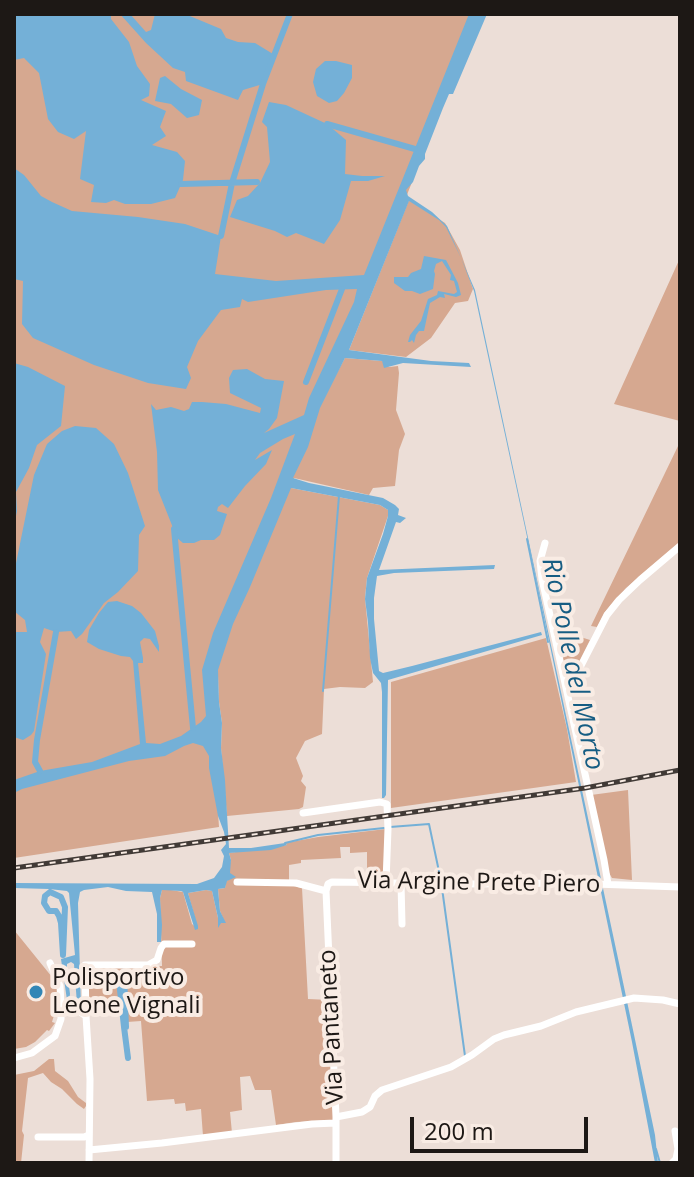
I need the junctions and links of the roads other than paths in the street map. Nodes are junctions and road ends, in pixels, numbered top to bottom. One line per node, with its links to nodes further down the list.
1 (545, 543): 3 (street)
2 (680, 546): 3 (street)
3 (567, 692): 8 (street)
4 (303, 813): 6 (street)
5 (237, 882): 10 (street, Via Argine Prete Piero)
6 (386, 882): 7 (street, Via Argine Prete Piero); 10 (street, Via Argine Prete Piero)
7 (401, 883): 8 (street, Via Argine Prete Piero); 11 (street)
8 (603, 885): 9 (street, Via Argine Prete Piero)
9 (680, 887)
10 (326, 891): 18 (street, Via Pantaneto)
11 (402, 924)
12 (192, 944): 16 (street)
13 (50, 963): 14 (street)
14 (61, 1004): 16 (street); 17 (street)
15 (680, 1004): 18 (street)
16 (86, 1016): 20 (street)
17 (14, 1058)
18 (336, 1120): 22 (street); 24 (street, Via Pantaneto)
19 (675, 1131): 25 (street)
20 (89, 1135): 21 (street); 22 (street)
21 (38, 1137)
22 (89, 1150): 23 (street)
23 (89, 1163)
24 (336, 1163)
25 (672, 1163)

